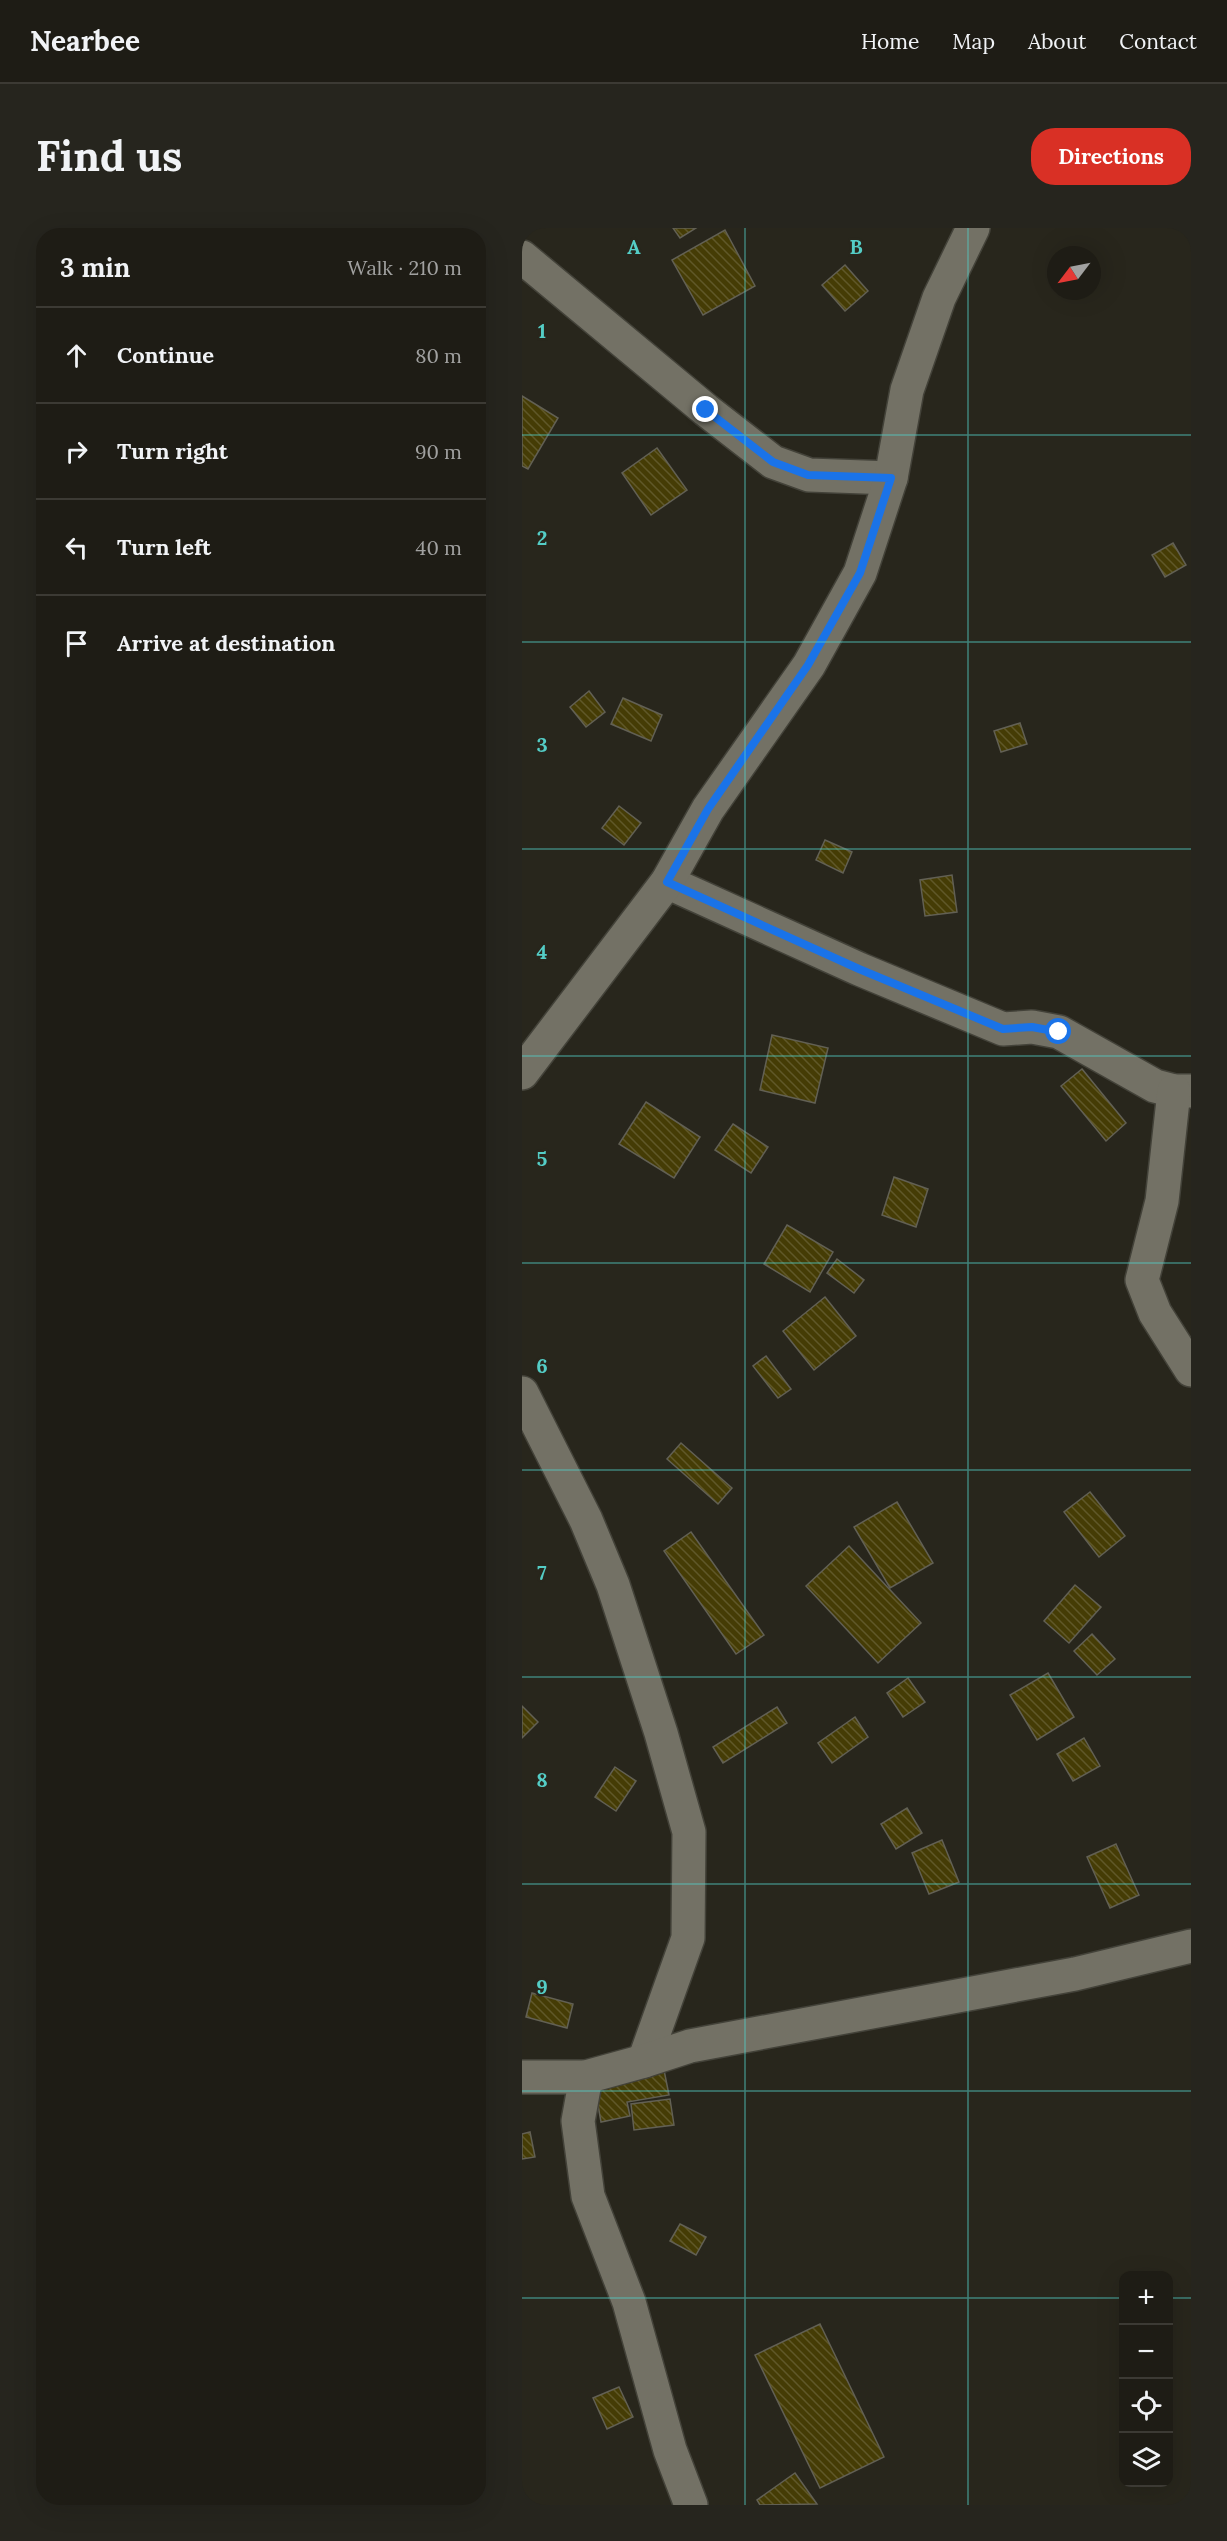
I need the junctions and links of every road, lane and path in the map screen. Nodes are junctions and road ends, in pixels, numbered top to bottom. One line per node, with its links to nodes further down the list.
1 (973, 228): 3 (street)
2 (522, 257): 3 (street)
3 (891, 478): 4 (street)
4 (667, 882): 5 (street); 6 (street)
5 (522, 1073)
6 (1182, 1091): 7 (street)
7 (1191, 1370)
8 (522, 1393): 10 (street)
9 (1191, 1947): 10 (street)
10 (644, 2061): 12 (street)
11 (522, 2077): 12 (street)
12 (586, 2077): 13 (street)
13 (691, 2505)

